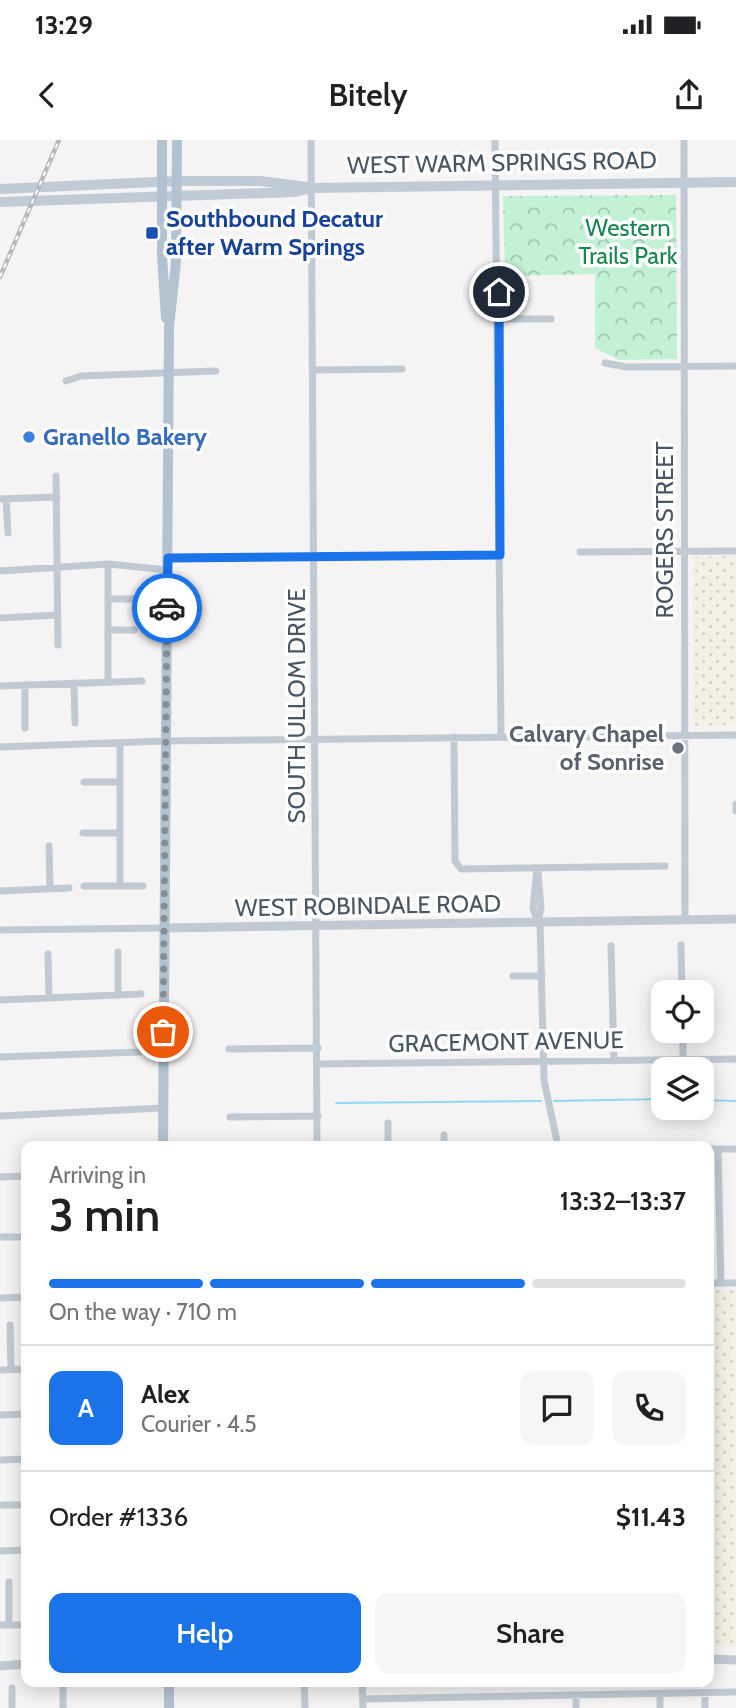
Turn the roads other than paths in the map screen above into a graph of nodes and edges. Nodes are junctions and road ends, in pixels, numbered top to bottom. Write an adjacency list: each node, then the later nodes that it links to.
1 (162, 140): 6 (main road)
2 (177, 140): 7 (main road)
3 (310, 140): 12 (street, SOUTH ULLOM DRIVE)
4 (495, 140): 10 (street)
5 (684, 140): 8 (street, ROGERS STREET)
6 (161, 181): 7 (main road, WEST WARM SPRINGS ROAD); 11 (main road, WEST WARM SPRINGS ROAD); 13 (main road)
7 (178, 181): 12 (main road, WEST WARM SPRINGS ROAD); 14 (main road)
8 (684, 181): 9 (main road, WEST WARM SPRINGS ROAD); 10 (main road, WEST WARM SPRINGS ROAD); 21 (street, ROGERS STREET)
9 (736, 182)
10 (496, 184): 12 (main road, WEST WARM SPRINGS ROAD); 16 (street)
11 (0, 188)
12 (311, 188): 14 (main road, WEST WARM SPRINGS ROAD); 23 (street, SOUTH ULLOM DRIVE)
13 (161, 196): 14 (main road, WEST WARM SPRINGS ROAD); 15 (main road, WEST WARM SPRINGS ROAD); 18 (main road)
14 (178, 196): 18 (main road)
15 (0, 202)
16 (499, 319): 17 (street); 35 (street)
17 (551, 319)
18 (169, 327): 24 (main road)
19 (605, 363): 21 (street)
20 (736, 366): 21 (street)
21 (684, 367): 33 (street, ROGERS STREET)
22 (402, 369): 23 (street)
23 (314, 370): 34 (street, SOUTH ULLOM DRIVE)
24 (169, 371): 25 (street); 26 (street); 36 (main road)
25 (216, 371)
26 (66, 381)
27 (56, 477): 28 (street)
28 (57, 497): 29 (street); 38 (street)
29 (3, 499): 30 (street)
30 (8, 533)
31 (736, 551): 33 (street)
32 (580, 552): 33 (street)
33 (685, 552): 54 (street, ROGERS STREET)
34 (316, 555): 35 (street); 36 (street); 58 (street, SOUTH ULLOM DRIVE)
35 (500, 555): 57 (street)
36 (168, 564): 37 (street); 59 (main road)
37 (108, 565): 38 (street); 40 (street)
38 (58, 568): 39 (street); 42 (street)
39 (0, 570)
40 (108, 599): 41 (street); 44 (street)
41 (136, 599)
42 (57, 615): 43 (street); 46 (street)
43 (0, 618)
44 (108, 630): 45 (street); 48 (street)
45 (134, 630)
46 (58, 645)
47 (142, 681): 48 (street)
48 (108, 682): 49 (street)
49 (74, 683): 50 (street); 52 (street)
50 (25, 685): 51 (street); 53 (street)
51 (0, 686)
52 (75, 723)
53 (25, 727)
54 (684, 735): 55 (street); 57 (street); 78 (street, ROGERS STREET)
55 (736, 735)
56 (454, 737): 57 (street); 58 (street); 70 (street)
57 (500, 737)
58 (317, 740): 59 (street); 80 (street, SOUTH ULLOM DRIVE)
59 (164, 741): 60 (street); 81 (main road)
60 (120, 743): 61 (street); 63 (street)
61 (0, 747)
62 (84, 782): 63 (street)
63 (120, 782): 66 (street)
64 (736, 804): 65 (street)
65 (736, 811)
66 (120, 833): 67 (street); 72 (street)
67 (83, 834)
68 (49, 846): 75 (street)
69 (665, 866): 70 (street)
70 (537, 869): 79 (street)
71 (84, 886): 72 (street)
72 (120, 886): 73 (street)
73 (142, 886)
74 (69, 888): 75 (street)
75 (50, 889): 76 (street)
76 (0, 891)
77 (736, 919): 78 (street, WEST ROBINDALE ROAD)
78 (685, 920): 79 (street, WEST ROBINDALE ROAD)
79 (539, 922): 80 (street, WEST ROBINDALE ROAD); 88 (street)
80 (316, 926): 81 (street, WEST ROBINDALE ROAD); 94 (street, SOUTH ULLOM DRIVE)
81 (164, 928): 82 (street, WEST ROBINDALE ROAD); 104 (main road)
82 (0, 930)
83 (681, 945): 89 (street)
84 (611, 946): 101 (street)
85 (118, 952): 91 (street)
86 (48, 954): 92 (street)
87 (513, 976): 88 (street)
88 (542, 976): 102 (street)
89 (682, 980)
90 (141, 994): 91 (street)
91 (118, 995): 92 (street)
92 (49, 998): 93 (street)
93 (0, 1000)
94 (318, 1048): 95 (street); 103 (street, SOUTH ULLOM DRIVE)
95 (229, 1049)
96 (140, 1052): 97 (street)
97 (0, 1057)
98 (651, 1059): 101 (street, GRACEMONT AVENUE)
99 (714, 1059): 100 (street, GRACEMONT AVENUE)
100 (736, 1059)
101 (614, 1060): 102 (street, GRACEMONT AVENUE)
102 (543, 1062): 103 (street, GRACEMONT AVENUE); 114 (street)
103 (318, 1064): 106 (street, SOUTH ULLOM DRIVE)
104 (162, 1108): 105 (street); 110 (main road)
105 (0, 1116)
106 (317, 1116): 107 (street); 111 (street, SOUTH ULLOM DRIVE)
107 (230, 1117)
108 (388, 1123): 112 (street)
109 (443, 1135): 113 (street)
110 (163, 1141)
111 (317, 1141)
112 (388, 1141)
113 (444, 1141)
114 (557, 1141)
115 (714, 1149): 116 (street)
116 (736, 1149)
117 (714, 1168): 123 (street)
118 (21, 1176): 119 (street)
119 (0, 1177)
120 (0, 1237): 121 (street)
121 (21, 1237)
122 (714, 1283): 123 (street)
123 (720, 1283): 124 (street)
124 (736, 1283)
125 (21, 1297): 126 (street)
126 (0, 1298)
127 (10, 1325): 128 (street)
128 (11, 1369): 129 (street); 130 (street)
129 (21, 1369)
130 (0, 1370)
131 (21, 1414): 132 (street)
132 (0, 1415)
133 (21, 1459): 134 (street)
134 (0, 1460)
135 (0, 1505): 136 (street)
136 (21, 1505)
137 (0, 1550): 138 (street)
138 (21, 1550)
139 (9, 1582): 141 (street)
140 (0, 1625): 141 (street)
141 (9, 1625): 142 (street)
142 (21, 1625)
143 (714, 1660): 144 (street)
144 (736, 1660)
145 (21, 1664): 146 (street)
146 (0, 1666)
147 (63, 1687): 158 (street)
148 (169, 1687): 159 (main road)
149 (304, 1687): 160 (street)
150 (362, 1687): 156 (street)
151 (12, 1688): 157 (street)
152 (736, 1692): 153 (street)
153 (705, 1693): 154 (street); 164 (street)
154 (660, 1694): 155 (street); 163 (street)
155 (576, 1695): 156 (street); 162 (street)
156 (363, 1699): 161 (street)
157 (12, 1708)
158 (63, 1708)
159 (169, 1708)
160 (305, 1708)
161 (363, 1708)
162 (576, 1708)
163 (660, 1708)
164 (705, 1708)

